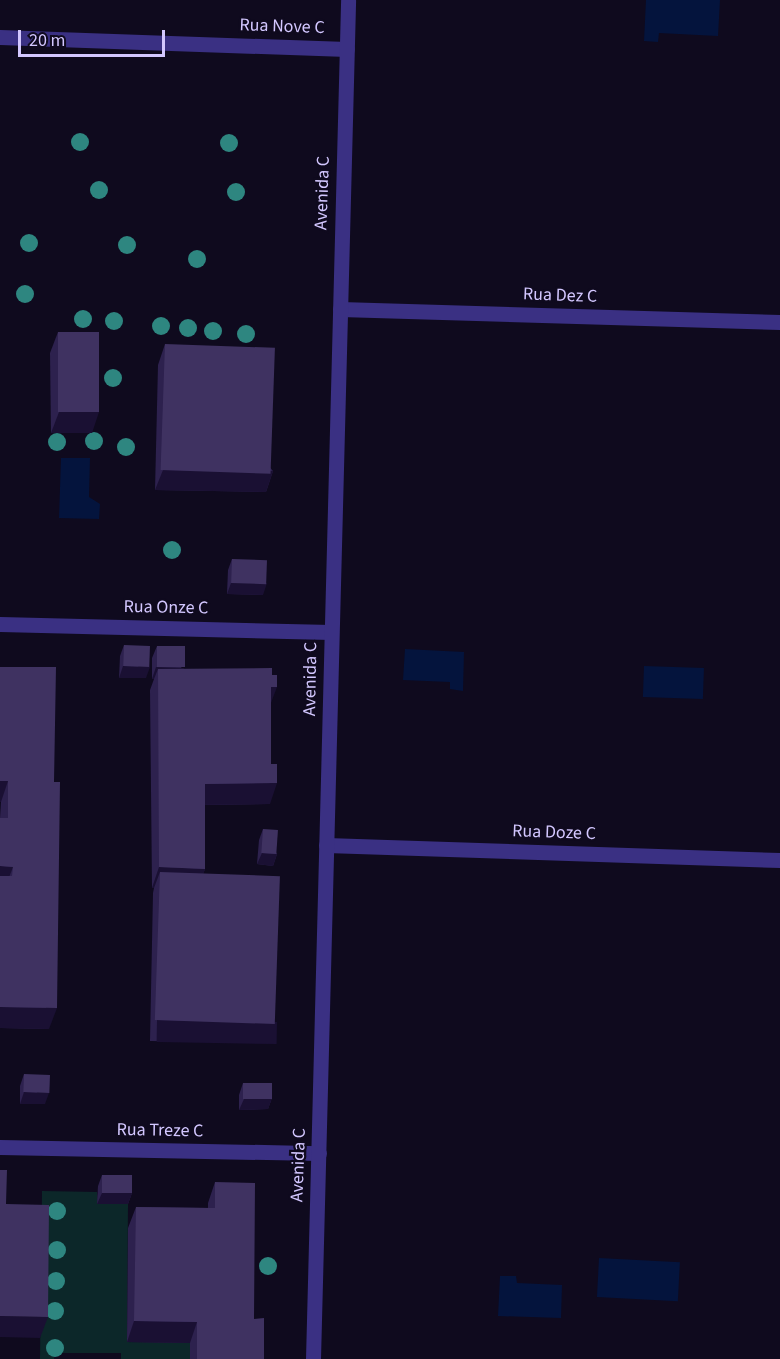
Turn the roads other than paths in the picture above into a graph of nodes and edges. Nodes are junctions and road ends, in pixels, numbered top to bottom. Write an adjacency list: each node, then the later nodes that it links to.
1 (348, 0): 3 (street, Avenida C)
2 (0, 37): 3 (street, Rua Nove C)
3 (347, 49): 4 (street, Avenida C)
4 (340, 309): 5 (street, Rua Dez C); 7 (street, Avenida C)
5 (780, 322)
6 (0, 624): 7 (street, Rua Onze C)
7 (331, 632): 8 (street, Avenida C)
8 (326, 845): 9 (street, Rua Doze C); 11 (street, Avenida C)
9 (780, 860)
10 (0, 1147): 11 (street, Rua Treze C)
11 (319, 1153): 12 (street, Avenida C)
12 (313, 1359)

